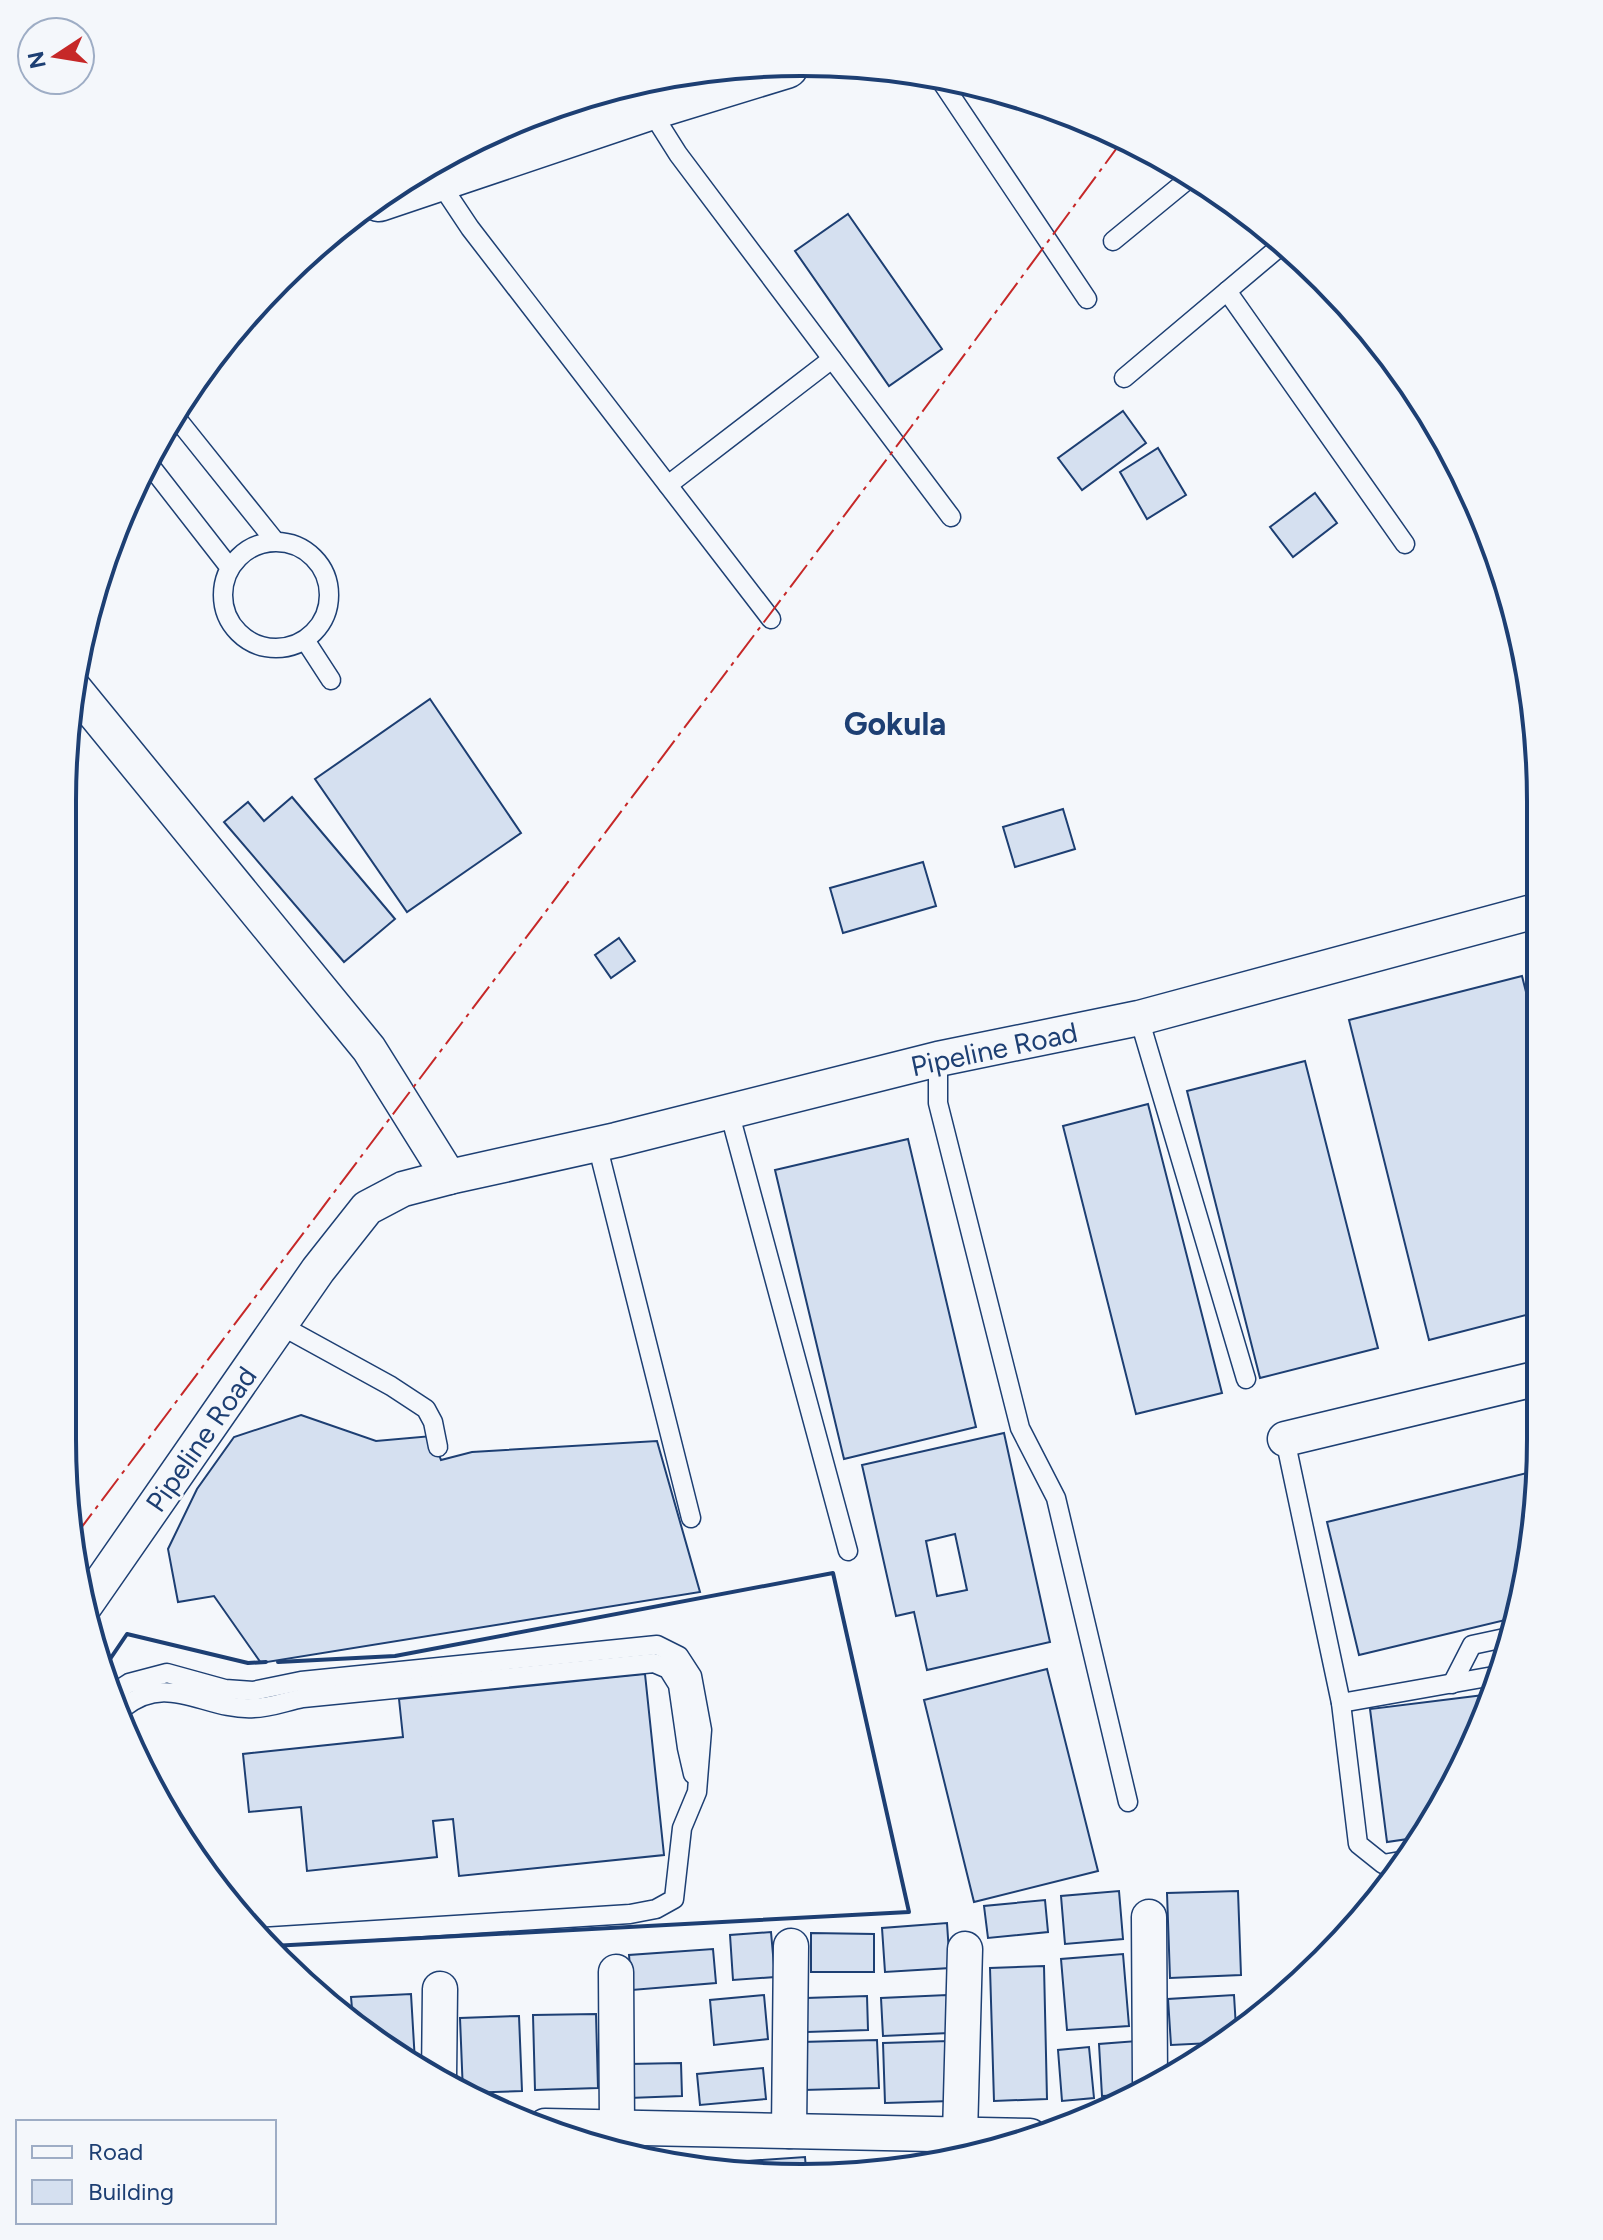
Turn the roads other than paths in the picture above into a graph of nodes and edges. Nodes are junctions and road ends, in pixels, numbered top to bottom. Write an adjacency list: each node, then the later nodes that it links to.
1 (713, 81): 3 (main road)
2 (948, 91): 10 (lane)
3 (645, 96): 4 (main road); 11 (lane)
4 (438, 180): 6 (main road); 15 (lane)
5 (1182, 184): 7 (lane)
6 (416, 187)
7 (1113, 241)
8 (1274, 251): 9 (lane)
9 (1227, 291): 12 (lane); 18 (lane)
10 (1087, 299)
11 (832, 359): 15 (lane); 16 (lane)
12 (1124, 378)
13 (182, 425): 17 (lane)
14 (156, 472): 19 (lane)
15 (668, 485): 20 (lane)
16 (951, 517)
17 (275, 541): 19 (lane); 21 (lane)
18 (1405, 544)
19 (230, 568): 21 (lane)
20 (771, 619)
21 (305, 640): 22 (lane)
22 (331, 680)
23 (83, 700): 29 (street)
24 (1527, 913): 25 (street, Pipeline Road)
25 (1139, 1018): 26 (street, Pipeline Road); 31 (lane)
26 (938, 1059): 27 (street, Pipeline Road); 45 (lane)
27 (729, 1111): 28 (street, Pipeline Road); 36 (lane)
28 (597, 1144): 29 (street, Pipeline Road); 35 (lane)
29 (449, 1177): 30 (street, Pipeline Road)
30 (280, 1325): 34 (lane); 37 (street, Pipeline Road)
31 (1246, 1379)
32 (1527, 1381): 33 (street)
33 (1285, 1439): 42 (lane)
34 (438, 1447)
35 (691, 1518)
36 (848, 1551)
37 (93, 1594)
38 (1498, 1639): 40 (lane)
39 (1486, 1677): 40 (lane)
40 (1452, 1684): 42 (lane)
41 (121, 1688): 44 (lane)
42 (1341, 1703): 46 (lane)
43 (127, 1705): 44 (lane)
44 (697, 1792): 48 (lane)
45 (1128, 1802)
46 (1390, 1863)
47 (1149, 1917): 54 (street)
48 (274, 1936)
49 (791, 1946): 57 (street)
50 (965, 1949): 58 (street)
51 (616, 1972): 56 (street)
52 (440, 1989): 53 (street)
53 (439, 2067)
54 (1150, 2074)
55 (573, 2126): 56 (street)
56 (617, 2127): 57 (street)
57 (789, 2131): 58 (street)
58 (960, 2135): 59 (street)
59 (1000, 2136)

